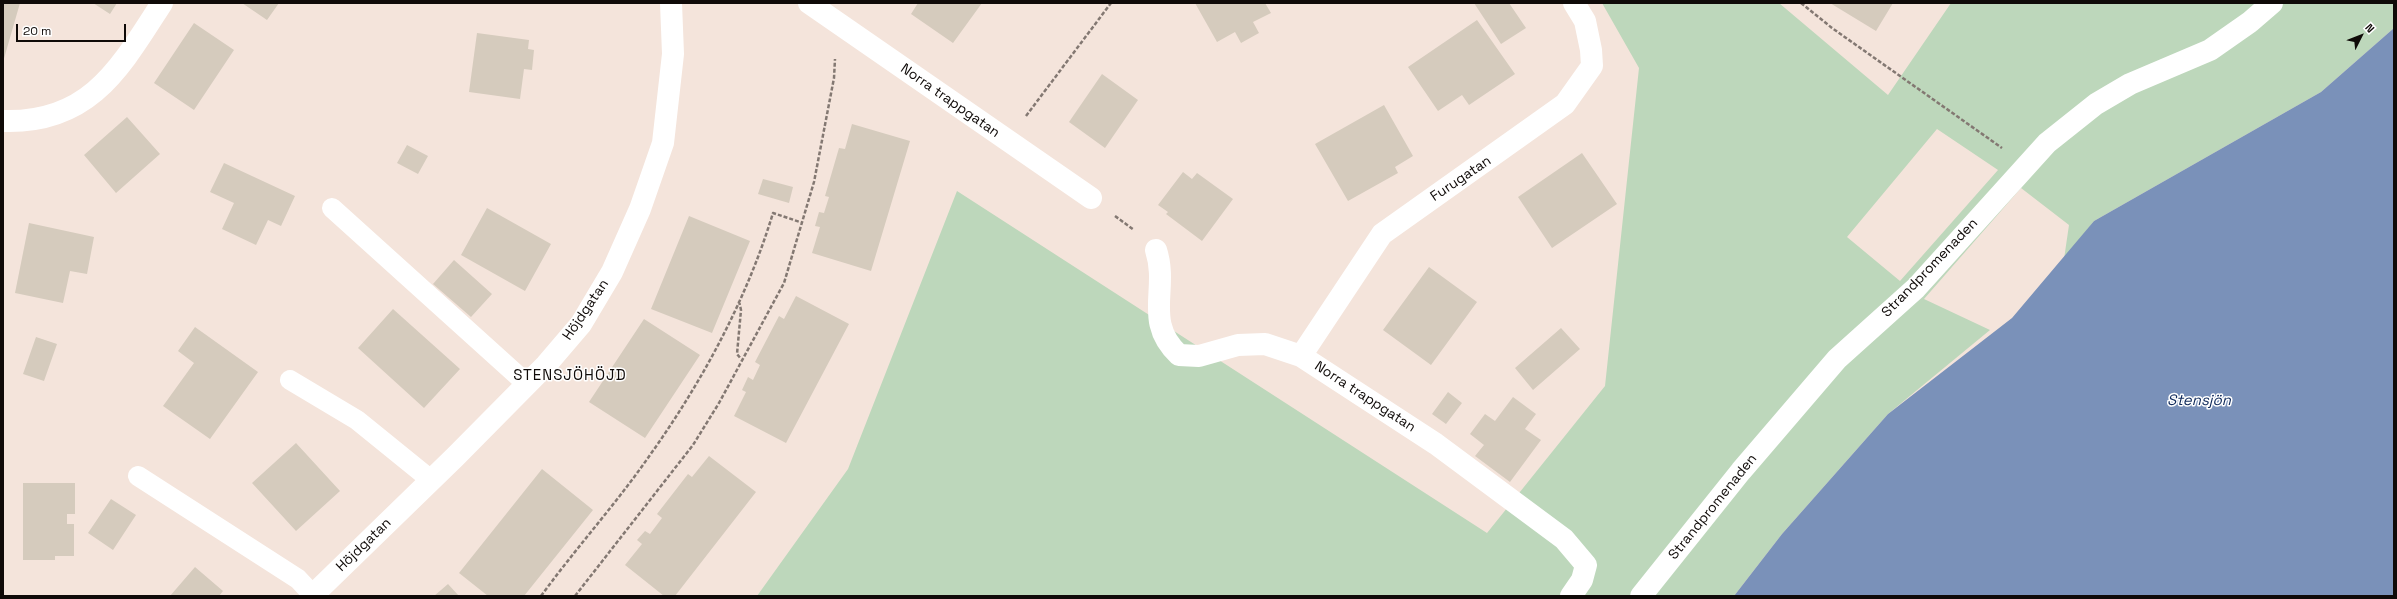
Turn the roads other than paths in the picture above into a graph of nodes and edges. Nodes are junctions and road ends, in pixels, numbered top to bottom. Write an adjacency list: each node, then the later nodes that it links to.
1 (162, 3): 6 (street)
2 (671, 3): 12 (street, Höjdgatan)
3 (809, 3): 7 (street, Norra trappgatan)
4 (1574, 3): 10 (street, Furugatan)
5 (2272, 3): 17 (street, Strandpromenaden)
6 (3, 121)
7 (1091, 198)
8 (332, 208): 12 (lane)
9 (1156, 250): 10 (street, Norra trappgatan)
10 (1301, 356): 16 (street, Norra trappgatan)
11 (290, 380): 14 (lane)
12 (527, 384): 14 (street, Höjdgatan)
13 (138, 476): 15 (lane)
14 (431, 480): 15 (street, Höjdgatan)
15 (312, 595)
16 (1571, 596)
17 (1641, 596)

